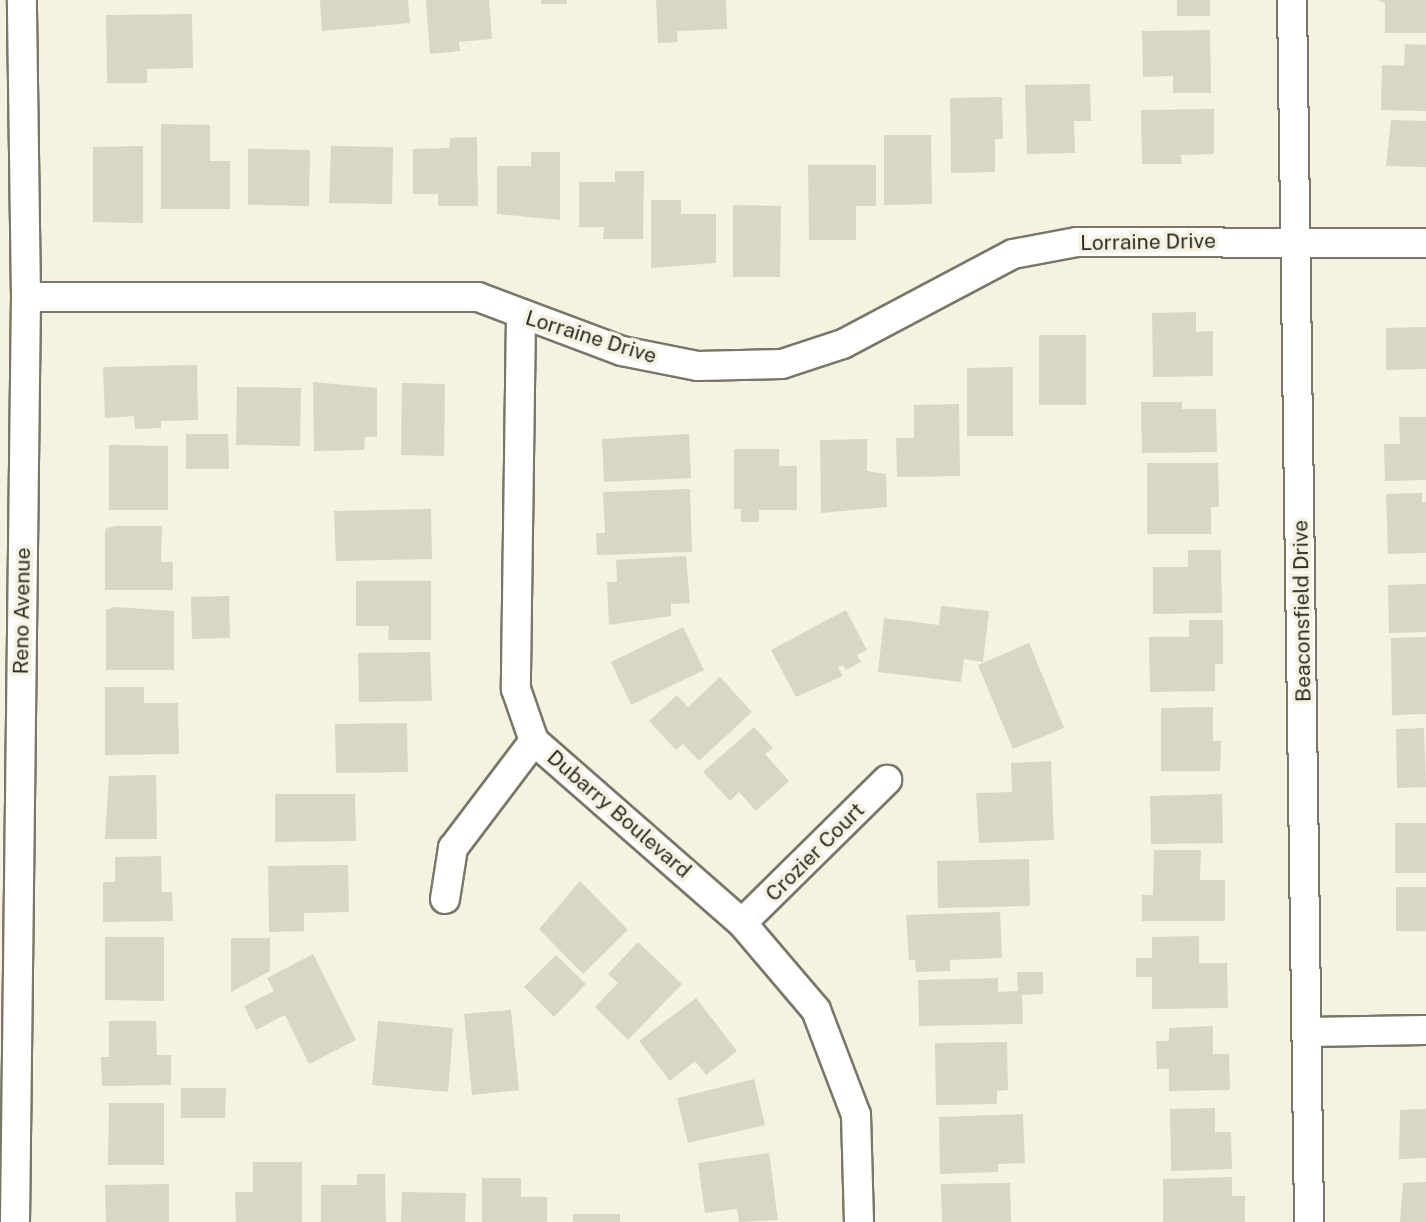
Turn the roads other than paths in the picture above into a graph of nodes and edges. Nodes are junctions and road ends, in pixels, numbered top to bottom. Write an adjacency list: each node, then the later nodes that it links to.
1 (22, 0): 5 (street, Reno Avenue)
2 (1292, 0): 3 (street, Beaconsfield Drive)
3 (1298, 240): 4 (street, Lorraine Drive); 6 (street, Lorraine Drive); 12 (street, Beaconsfield Drive)
4 (1426, 243)
5 (26, 297): 6 (street, Lorraine Drive); 13 (street, Reno Avenue)
6 (521, 316): 7 (street, Dubarry Boulevard)
7 (534, 741): 9 (street); 10 (street, Dubarry Boulevard)
8 (887, 780): 10 (street, Crozier Court)
9 (445, 899)
10 (742, 923): 14 (street, Dubarry Boulevard)
11 (1426, 1030): 12 (street)
12 (1307, 1032): 15 (street, Beaconsfield Drive)
13 (15, 1222)
14 (859, 1222)
15 (1309, 1222)

